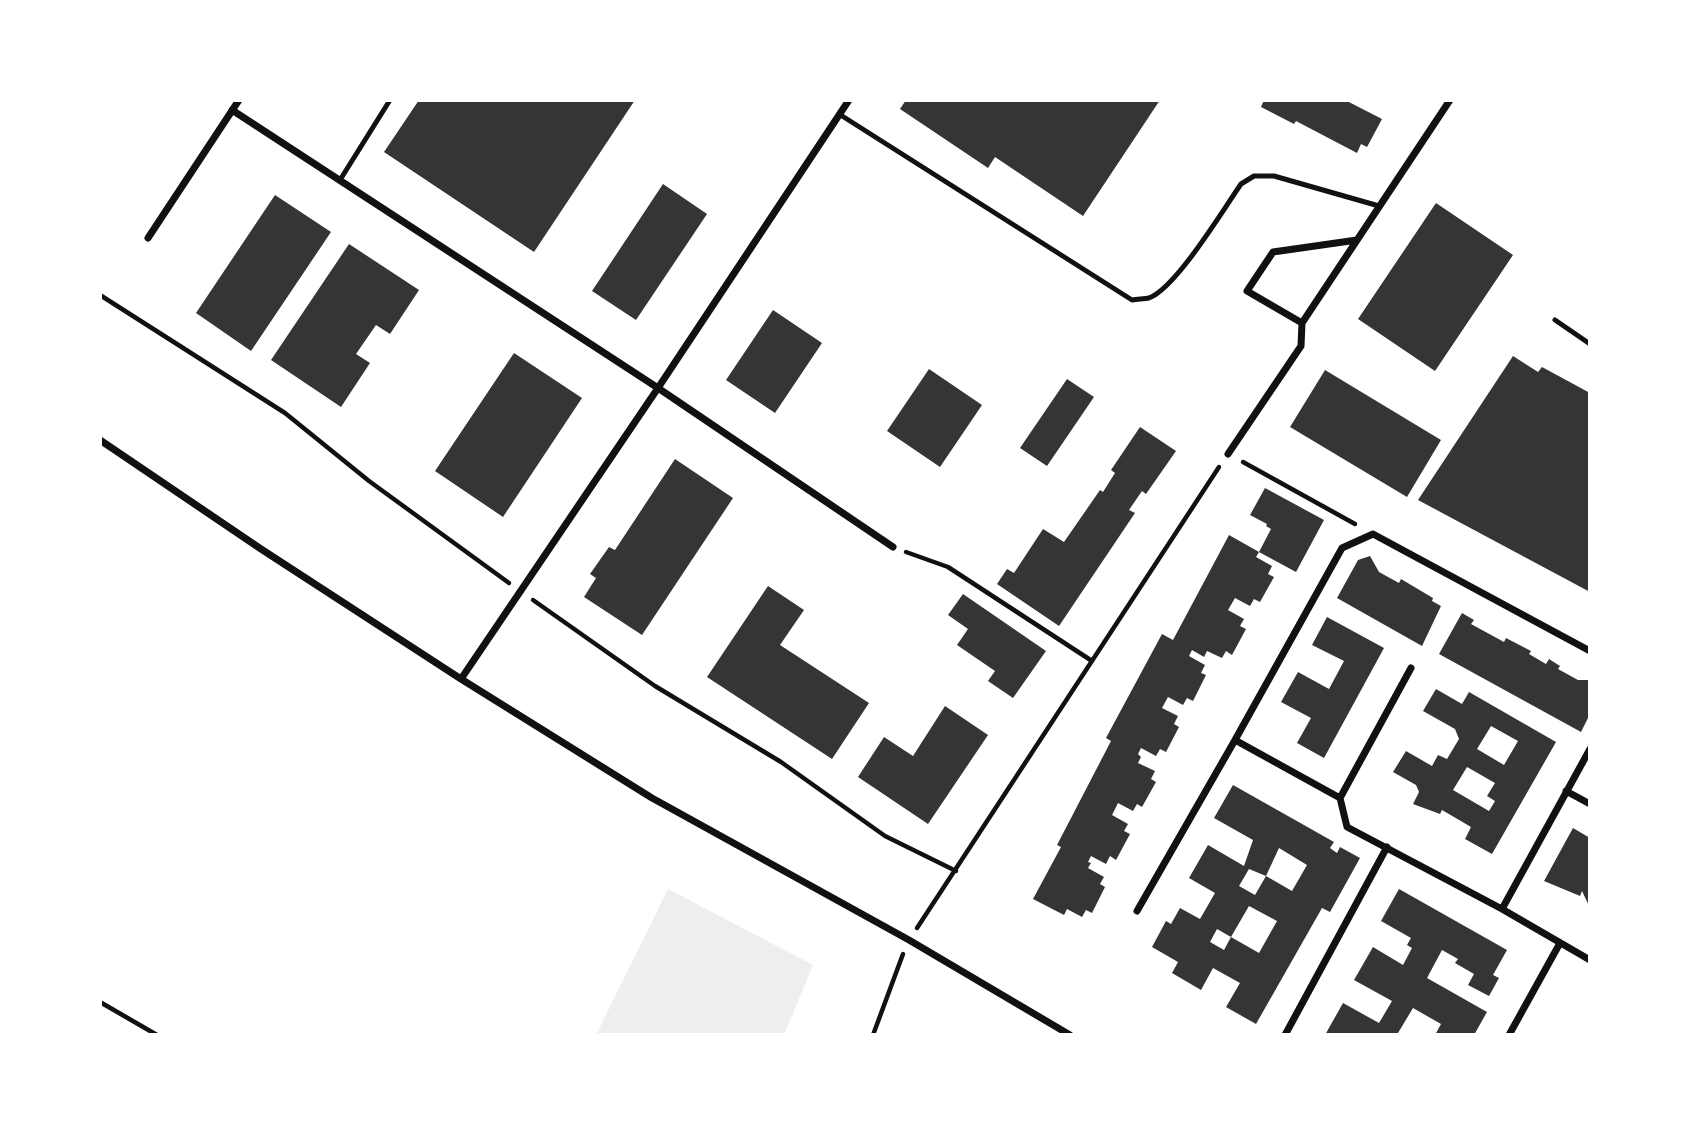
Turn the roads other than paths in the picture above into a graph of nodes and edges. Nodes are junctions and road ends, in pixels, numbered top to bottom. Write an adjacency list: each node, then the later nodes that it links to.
1 (239, 100): 5 (street)
2 (390, 100): 7 (lane)
3 (849, 100): 6 (street)
4 (1450, 100): 8 (street)
5 (232, 110): 7 (street); 9 (street)
6 (839, 114): 8 (lane); 14 (street)
7 (340, 180): 14 (street)
8 (1379, 206): 10 (street)
9 (148, 237)
10 (1357, 240): 12 (street); 12 (street)
11 (1555, 320): 13 (lane)
12 (1302, 323): 16 (street)
13 (1590, 344)
14 (658, 388): 17 (street); 20 (street)
15 (100, 440): 20 (street)
16 (1228, 454)
17 (893, 547)
18 (1590, 651): 21 (street)
19 (1411, 668): 24 (street)
20 (461, 679): 31 (street)
21 (1235, 740): 24 (street); 28 (street)
22 (1590, 750): 23 (street)
23 (1566, 791): 25 (street); 27 (street)
24 (1340, 798): 26 (street)
25 (1590, 804)
26 (1387, 847): 27 (street); 32 (street)
27 (1502, 909): 29 (street)
28 (1137, 911)
29 (1560, 943): 30 (street); 33 (street)
30 (1590, 960)
31 (1070, 1035)
32 (1285, 1035)
33 (1509, 1035)

